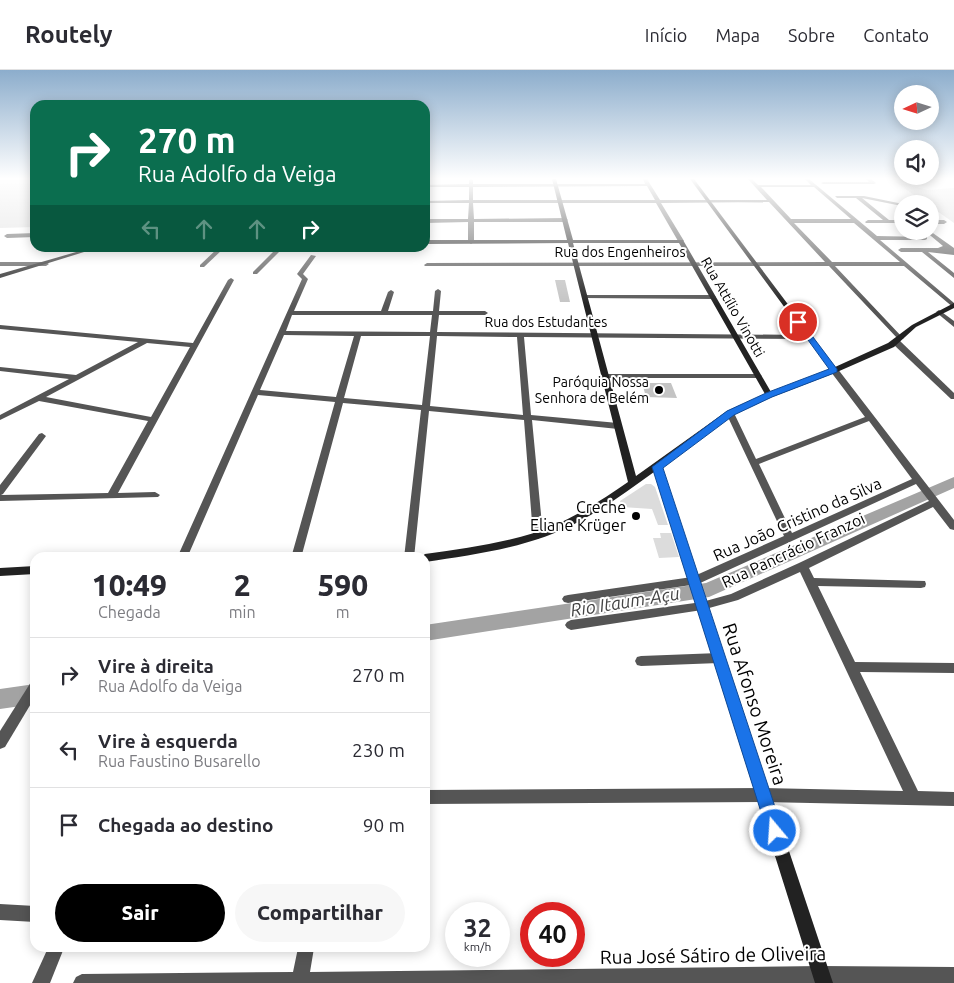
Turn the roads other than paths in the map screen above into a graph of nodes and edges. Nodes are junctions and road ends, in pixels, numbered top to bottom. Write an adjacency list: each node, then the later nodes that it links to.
1 (472, 221): 22 (street)
2 (790, 221): 36 (street)
3 (855, 221): 13 (street)
4 (564, 222): 23 (street)
5 (670, 222): 20 (street, Rua Attílio Vinotti)
6 (724, 222): 35 (street)
7 (868, 222): 8 (street)
8 (888, 222): 9 (street)
9 (894, 222)
10 (939, 222): 11 (street)
11 (944, 222)
12 (894, 233): 13 (street)
13 (870, 234): 16 (street)
14 (7, 236): 15 (street)
15 (30, 236)
16 (875, 238): 17 (street); 37 (street)
17 (894, 238)
18 (928, 240): 24 (street)
19 (939, 240): 27 (street)
20 (681, 241): 23 (street); 34 (street, Rua Attílio Vinotti)
21 (430, 242): 22 (street)
22 (472, 242): 23 (street)
23 (570, 242): 39 (street)
24 (940, 249): 26 (street); 27 (street)
25 (901, 250): 26 (street)
26 (923, 250): 43 (street)
27 (953, 250)
28 (82, 252): 33 (street)
29 (217, 252): 40 (street)
30 (276, 252): 41 (street)
31 (313, 256): 51 (street)
32 (0, 264): 33 (street)
33 (46, 264): 42 (street)
34 (694, 264): 35 (street, Rua dos Engenheiros); 39 (street, Rua dos Engenheiros); 48 (street, Rua Attílio Vinotti)
35 (756, 264): 36 (street, Rua dos Engenheiros); 63 (street)
36 (830, 264): 37 (street, Rua dos Engenheiros); 65 (street)
37 (904, 264): 49 (street)
38 (427, 265): 39 (street, Rua dos Engenheiros)
39 (576, 265): 47 (street)
40 (202, 266)
41 (255, 273)
42 (0, 276)
43 (954, 276)
44 (231, 280): 66 (street)
45 (438, 291): 53 (street)
46 (391, 292): 52 (street)
47 (584, 297): 48 (street); 61 (street)
48 (713, 297): 62 (street, Rua Attílio Vinotti)
49 (953, 306): 50 (street)
50 (939, 312): 55 (street); 65 (street)
51 (290, 313): 52 (street); 57 (street)
52 (384, 313): 53 (street)
53 (436, 313): 54 (street); 59 (street)
54 (485, 314)
55 (954, 325)
56 (0, 327): 64 (street)
57 (282, 332): 58 (street, Rua dos Estudantes); 72 (street)
58 (358, 333): 59 (street, Rua dos Estudantes); 76 (street)
59 (434, 334): 60 (street, Rua dos Estudantes); 77 (street)
60 (520, 334): 61 (street, Rua dos Estudantes); 80 (street)
61 (594, 335): 62 (street, Rua dos Estudantes); 69 (street)
62 (735, 336): 63 (street, Rua dos Estudantes); 70 (street, Rua Attílio Vinotti)
63 (809, 337): 68 (street)
64 (147, 340): 66 (street); 71 (street)
65 (898, 340): 68 (street); 74 (street)
66 (196, 345): 82 (street)
67 (0, 369): 71 (street)
68 (834, 370): 73 (street); 81 (street)
69 (605, 376): 70 (street); 83 (street)
70 (758, 376): 73 (street, Rua Attílio Vinotti)
71 (77, 377): 75 (street)
72 (255, 392): 76 (street); 97 (street)
73 (769, 395): 78 (street)
74 (954, 397)
75 (38, 398): 79 (street); 82 (street)
76 (339, 400): 77 (street); 98 (street)
77 (425, 408): 80 (street); 99 (street)
78 (730, 413): 85 (street); 86 (street)
79 (0, 418)
80 (527, 418): 83 (street); 95 (street)
81 (870, 418): 85 (street); 88 (street)
82 (154, 420): 91 (street)
83 (618, 426): 87 (street)
84 (42, 436): 89 (street)
85 (754, 463): 96 (street)
86 (657, 467): 87 (street); 105 (street, Rua Afonso Moreira)
87 (633, 483): 95 (street)
88 (921, 484): 93 (street); 96 (street, Rua João Cristino da Silva)
89 (0, 492)
90 (155, 495): 91 (street)
91 (111, 496): 92 (street)
92 (0, 498)
93 (933, 500): 94 (street); 101 (street, Rua Pancrácio Franzoi)
94 (954, 527)
95 (538, 535): 100 (street)
96 (790, 538): 105 (street, Rua João Cristino da Silva)
97 (185, 552)
98 (298, 552)
99 (410, 552)
100 (430, 557)
101 (803, 566): 104 (street); 108 (street, Rua Pancrácio Franzoi)
102 (30, 570): 103 (street)
103 (0, 572)
104 (811, 582): 106 (street); 112 (street)
105 (695, 584): 107 (street, Rua João Cristino da Silva); 108 (street, Rua Afonso Moreira)
106 (921, 584)
107 (568, 599)
108 (701, 602): 109 (street, Rua Pancrácio Franzoi); 110 (street, Rua Afonso Moreira)
109 (571, 625)
110 (719, 658): 111 (street); 116 (street, Rua Afonso Moreira)
111 (640, 660)
112 (851, 667): 113 (street); 118 (street)
113 (954, 668)
114 (30, 694): 115 (street)
115 (0, 742)
116 (763, 795): 117 (street); 118 (street); 125 (street, Rua Afonso Moreira)
117 (430, 797)
118 (914, 798): 119 (street)
119 (954, 799)
120 (0, 912): 121 (street)
121 (30, 914)
122 (54, 952): 127 (street)
123 (305, 952): 126 (street)
124 (954, 976): 125 (street, Rua José Sátiro de Oliveira)
125 (823, 979): 126 (street, Rua José Sátiro de Oliveira)
126 (300, 981): 128 (street, Rua José Sátiro de Oliveira)
127 (41, 983)
128 (82, 983)

